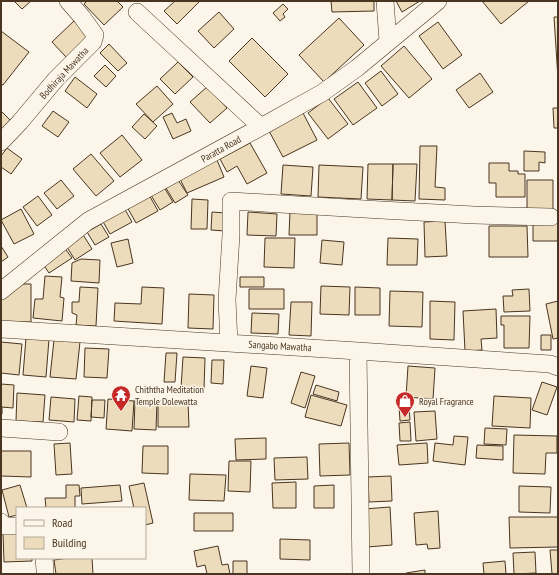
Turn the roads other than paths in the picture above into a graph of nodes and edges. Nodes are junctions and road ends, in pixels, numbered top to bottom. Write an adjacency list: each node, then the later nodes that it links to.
1 (68, 1): 7 (street, Bodhiraja Mawatha)
2 (385, 1): 5 (street)
3 (438, 1): 5 (street, Paratta Road)
4 (137, 12): 6 (street)
5 (388, 41): 6 (street, Paratta Road)
6 (261, 127): 9 (street, Paratta Road)
7 (1, 142)
8 (551, 216): 11 (street)
9 (1, 291)
10 (1, 329): 11 (street, Sangabo Mawatha)
11 (229, 343): 12 (street, Sangabo Mawatha)
12 (358, 351): 13 (street, Sangabo Mawatha); 18 (street)
13 (558, 367)
14 (1, 428): 15 (street)
15 (59, 432)
16 (1, 522): 17 (street)
17 (16, 526)
18 (361, 574)

